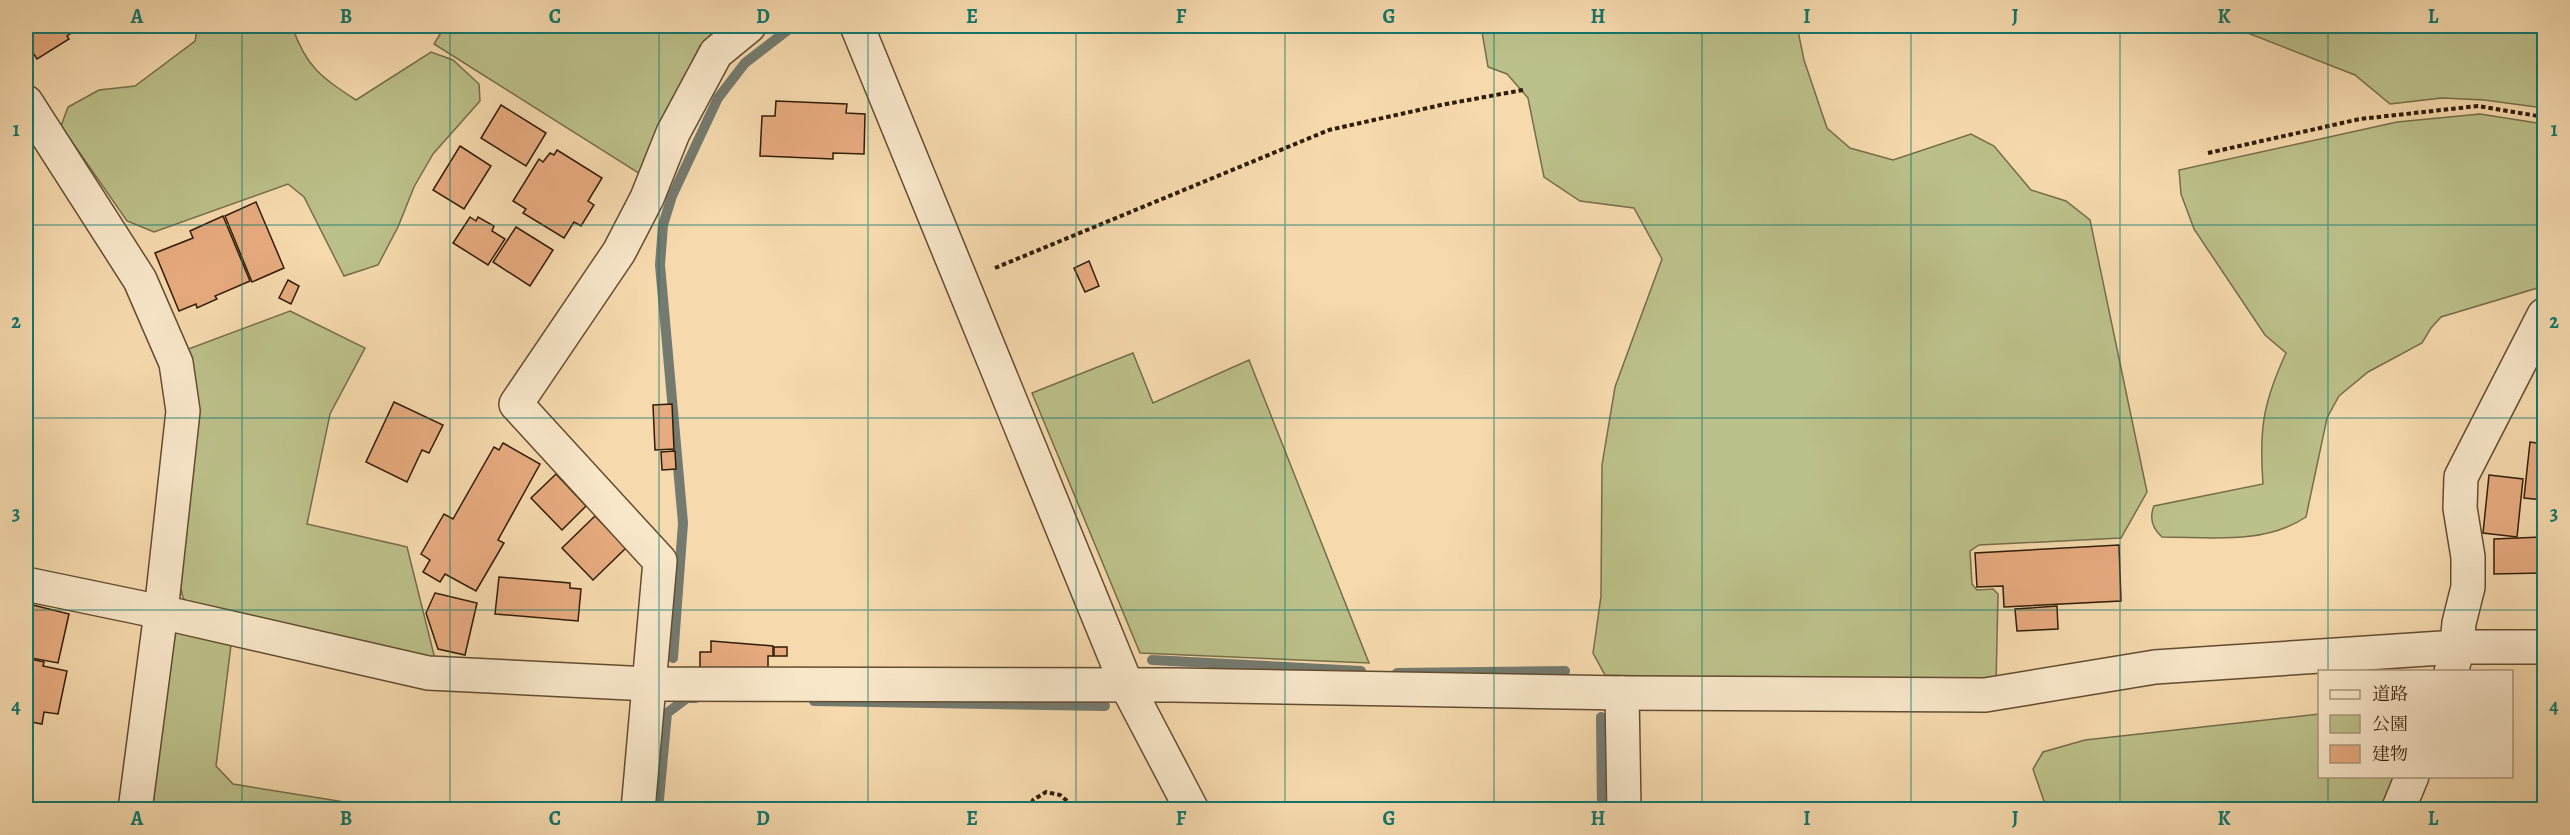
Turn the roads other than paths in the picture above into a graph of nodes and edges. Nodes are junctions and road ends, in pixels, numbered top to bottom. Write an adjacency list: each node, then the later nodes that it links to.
1 (749, 26): 9 (street)
2 (858, 26): 10 (street)
3 (26, 102): 6 (street)
4 (2544, 315): 8 (street)
5 (26, 584): 6 (street)
6 (161, 612): 9 (street); 13 (street)
7 (2544, 647): 8 (street)
8 (2454, 659): 11 (street)
9 (649, 684): 10 (street); 14 (street)
10 (1127, 686): 11 (street); 15 (street)
11 (1622, 693): 16 (street)
12 (2412, 778): 17 (street)
13 (135, 810)
14 (638, 810)
15 (1192, 810)
16 (1624, 810)
17 (2398, 810)

